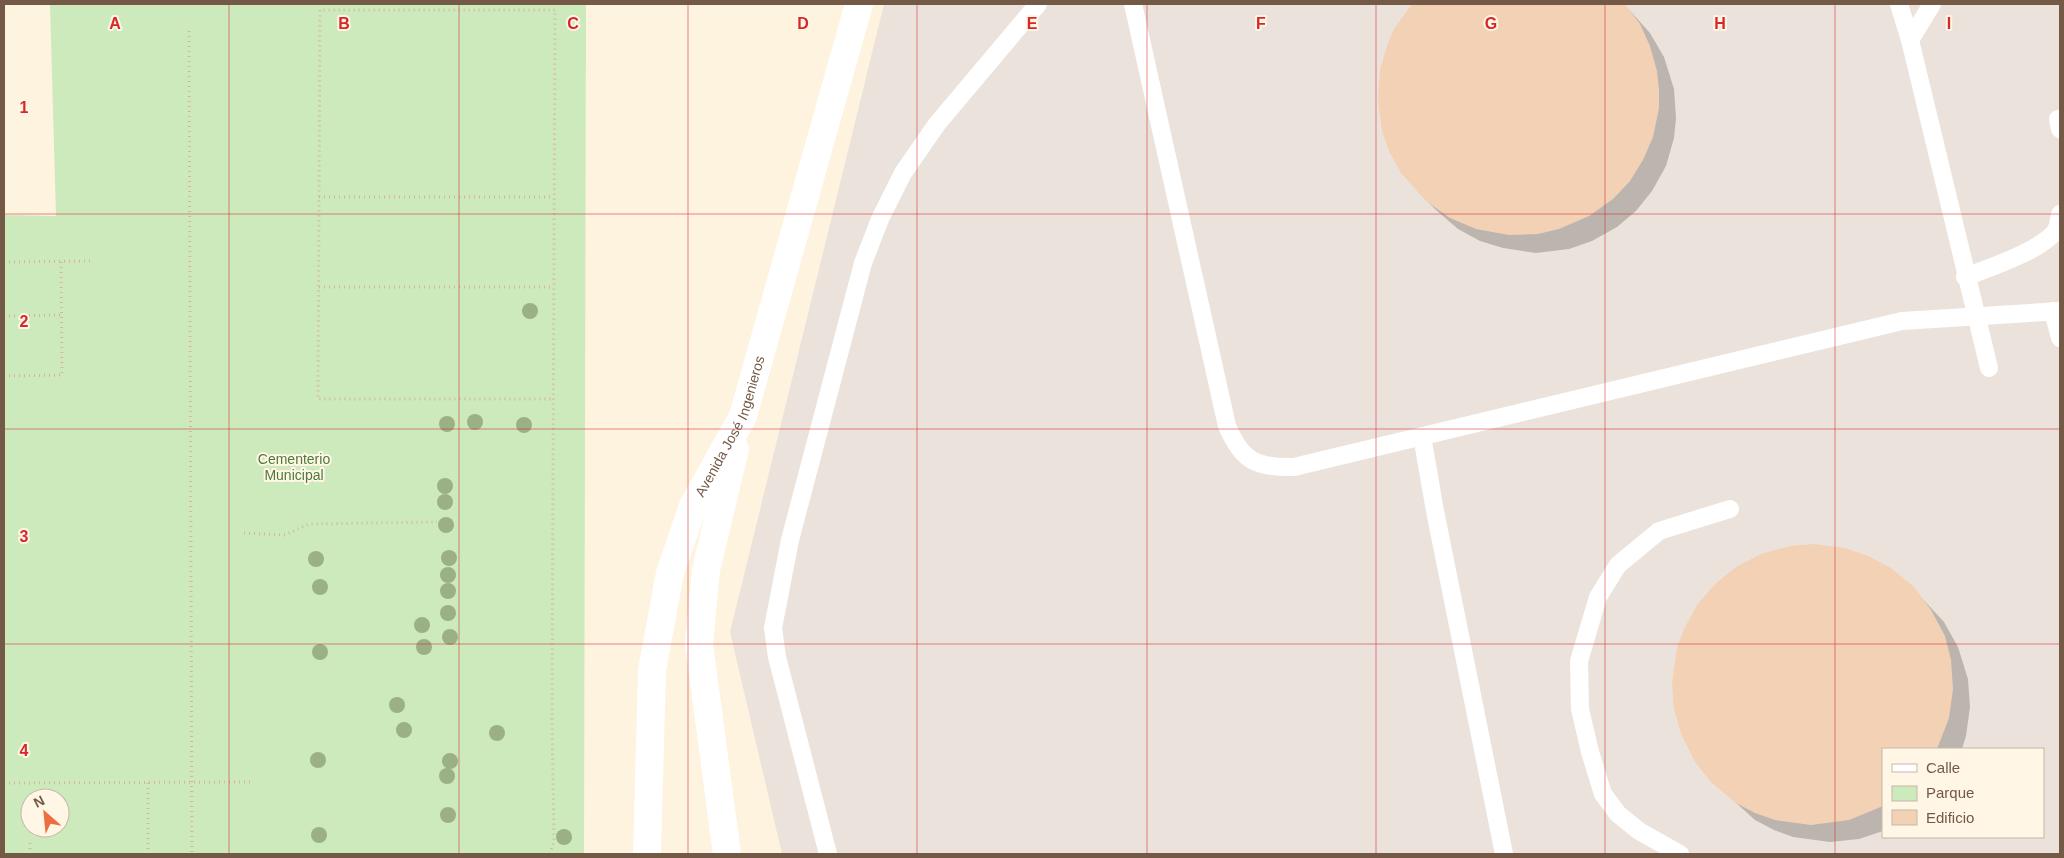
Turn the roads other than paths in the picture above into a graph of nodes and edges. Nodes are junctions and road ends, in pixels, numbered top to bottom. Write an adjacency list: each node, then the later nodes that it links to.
1 (859, 4): 13 (street, Avenida José Ingenieros)
2 (1038, 4): 18 (lane)
3 (1132, 4): 14 (lane)
4 (1899, 4): 6 (lane)
5 (1932, 4): 6 (lane)
6 (1910, 40): 8 (lane)
7 (2060, 214): 8 (lane)
8 (1966, 277): 10 (lane)
9 (2057, 311): 10 (lane); 11 (lane)
10 (1975, 316): 12 (lane); 14 (lane)
11 (2060, 338)
12 (1989, 368)
13 (743, 416): 16 (street, Avenida José Ingenieros); 17 (street)
14 (1422, 436): 19 (lane)
15 (1730, 509): 20 (lane)
16 (647, 854)
17 (727, 854)
18 (828, 854)
19 (1504, 854)
20 (1680, 854)

